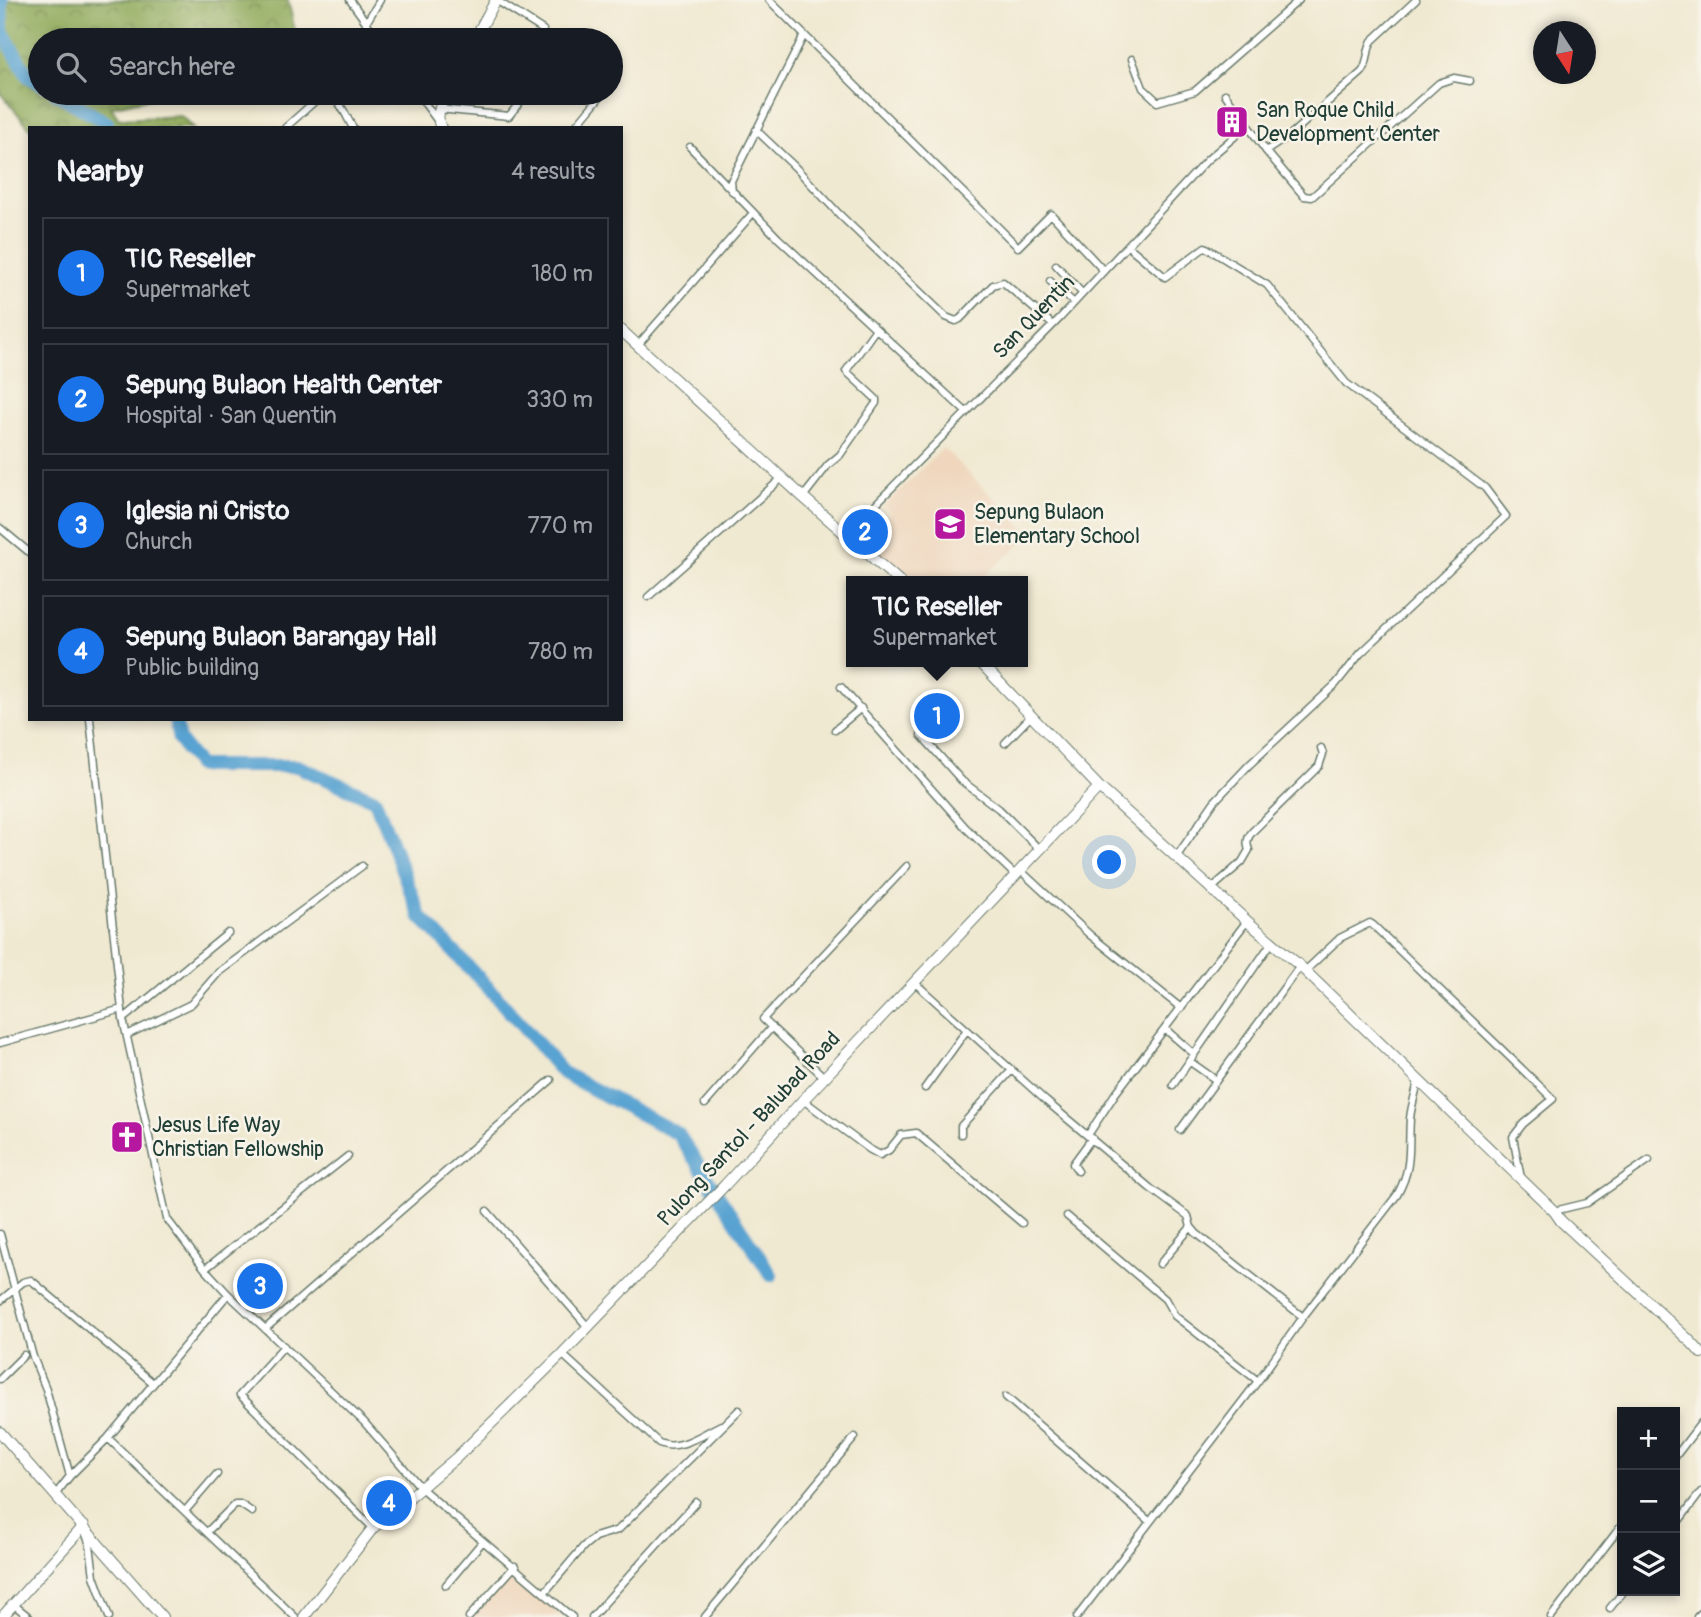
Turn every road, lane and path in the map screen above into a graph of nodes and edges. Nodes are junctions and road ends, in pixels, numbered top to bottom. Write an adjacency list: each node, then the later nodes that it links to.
1 (350, 0): 7 (street)
2 (380, 0): 7 (street)
3 (496, 0): 9 (street); 10 (street)
4 (769, 0): 11 (street)
5 (1299, 0): 12 (street)
6 (1416, 0): 29 (street)
7 (366, 23): 8 (street)
8 (370, 28)
9 (481, 28)
10 (540, 28)
11 (804, 35): 27 (street); 34 (street)
12 (1132, 59)
13 (1469, 81): 29 (street)
14 (1225, 94): 26 (street)
15 (311, 105): 23 (street)
16 (340, 105): 24 (street)
17 (426, 105): 22 (street)
18 (441, 105): 21 (street)
19 (518, 105): 21 (street)
20 (593, 105): 25 (street)
21 (439, 109): 22 (street)
22 (440, 125)
23 (287, 126)
24 (352, 126)
25 (576, 126)
26 (1247, 126): 29 (street); 32 (street, San Quentin)
27 (757, 130): 30 (street); 38 (street)
28 (690, 147): 30 (street)
29 (1266, 151)
30 (732, 191): 31 (street)
31 (753, 213): 39 (street); 41 (street)
32 (1128, 246): 34 (street, San Quentin); 61 (street)
33 (1056, 265): 36 (street)
34 (1103, 270): 36 (street, San Quentin)
35 (1050, 281): 37 (street)
36 (1082, 293): 37 (street, San Quentin)
37 (1074, 303): 38 (street, San Quentin)
38 (1053, 325): 42 (street, San Quentin)
39 (875, 330): 42 (street); 44 (street)
40 (623, 332): 41 (street)
41 (637, 346): 43 (street)
42 (965, 411): 46 (street, San Quentin)
43 (782, 478): 44 (street); 49 (street)
44 (803, 497): 46 (street)
45 (0, 528): 47 (street)
46 (846, 534): 48 (street)
47 (28, 551)
48 (893, 576)
49 (649, 597)
50 (985, 667): 53 (street)
51 (841, 687): 52 (street)
52 (860, 708): 55 (street); 64 (street)
53 (1032, 715): 57 (street); 59 (street)
54 (90, 721): 72 (street)
55 (835, 730)
56 (921, 735): 60 (street)
57 (1005, 743)
58 (1321, 748): 65 (street)
59 (1099, 787): 60 (street, Pulong Santol - Balubad Road); 61 (street)
60 (1040, 850): 64 (street, Pulong Santol - Balubad Road)
61 (1177, 856): 65 (street)
62 (362, 866): 77 (street)
63 (907, 866): 74 (street)
64 (1018, 873): 70 (street, Pulong Santol - Balubad Road); 71 (street)
65 (1212, 888): 66 (street)
66 (1247, 921): 68 (street); 71 (street)
67 (229, 933): 73 (street)
68 (1272, 942): 69 (street); 79 (street)
69 (1303, 968): 84 (street); 85 (street); 96 (street)
70 (914, 982): 76 (street); 82 (street, Pulong Santol - Balubad Road)
71 (1181, 1008): 75 (street)
72 (122, 1009): 73 (street); 78 (street)
73 (123, 1019): 77 (street)
74 (772, 1027): 82 (street); 89 (street)
75 (1165, 1029): 79 (street); 92 (street)
76 (966, 1031): 81 (street); 87 (street)
77 (127, 1035): 104 (street)
78 (0, 1043)
79 (1193, 1053): 80 (street)
80 (1189, 1061): 84 (street); 86 (street)
81 (1011, 1071): 91 (street); 92 (street)
82 (825, 1077): 88 (street, Pulong Santol - Balubad Road)
83 (551, 1080): 110 (street)
84 (1216, 1080): 90 (street)
85 (1418, 1081): 96 (street); 108 (street)
86 (1173, 1085)
87 (925, 1088)
88 (803, 1100): 100 (street); 109 (street, Pulong Santol - Balubad Road)
89 (705, 1104)
90 (1180, 1130)
91 (961, 1134)
92 (1090, 1136): 95 (street); 101 (street)
93 (348, 1156): 104 (street)
94 (1649, 1160): 98 (street)
95 (1078, 1171)
96 (1521, 1180): 98 (street)
97 (487, 1211): 109 (street)
98 (1554, 1211): 112 (street)
99 (1067, 1216): 116 (street)
100 (1021, 1223)
101 (1191, 1227): 103 (street); 108 (street)
102 (0, 1234): 105 (street)
103 (1160, 1264)
104 (205, 1269): 106 (street)
105 (15, 1289): 107 (street); 117 (street); 127 (street)
106 (228, 1293): 110 (street); 117 (street)
107 (0, 1301)
108 (1303, 1317): 116 (street)
109 (588, 1327): 113 (street, Pulong Santol - Balubad Road)
110 (265, 1329): 111 (street)
111 (284, 1346): 128 (street); 137 (street)
112 (1701, 1353)
113 (562, 1354): 120 (street); 128 (street, Pulong Santol - Balubad Road)
114 (24, 1355): 115 (street)
115 (0, 1378)
116 (1258, 1381): 135 (street)
117 (153, 1383): 124 (street)
118 (1006, 1397): 135 (street)
119 (739, 1410): 120 (street)
120 (726, 1423): 143 (street)
121 (1701, 1423): 125 (street)
122 (0, 1432): 130 (street)
123 (855, 1437): 157 (street)
124 (108, 1438): 127 (street); 132 (street)
125 (1680, 1450)
126 (217, 1475): 132 (street)
127 (69, 1476): 130 (street)
128 (422, 1489): 137 (street, Pulong Santol - Balubad Road); 140 (street)
129 (1701, 1492): 134 (street)
130 (55, 1495): 136 (street)
131 (696, 1502): 156 (street)
132 (186, 1510): 138 (street)
133 (252, 1512): 138 (street)
134 (1680, 1519)
135 (1149, 1521): 158 (street)
136 (83, 1527): 145 (street); 151 (street); 152 (street)
137 (373, 1528): 148 (street, Pulong Santol - Balubad Road)
138 (208, 1531): 153 (street)
139 (1617, 1531): 159 (street)
140 (483, 1541): 141 (street); 142 (street)
141 (515, 1566): 143 (street); 154 (street)
142 (446, 1585)
143 (544, 1593): 155 (street)
144 (1619, 1596): 146 (street)
145 (13, 1604): 149 (street); 150 (street)
146 (1610, 1608)
147 (1701, 1613): 160 (street)
148 (308, 1615)
149 (2, 1617)
150 (29, 1617)
151 (109, 1617)
152 (162, 1617)
153 (295, 1617)
154 (469, 1617)
155 (572, 1617)
156 (592, 1617)
157 (705, 1617)
158 (1077, 1617)
159 (1551, 1617)
160 (1697, 1617)

